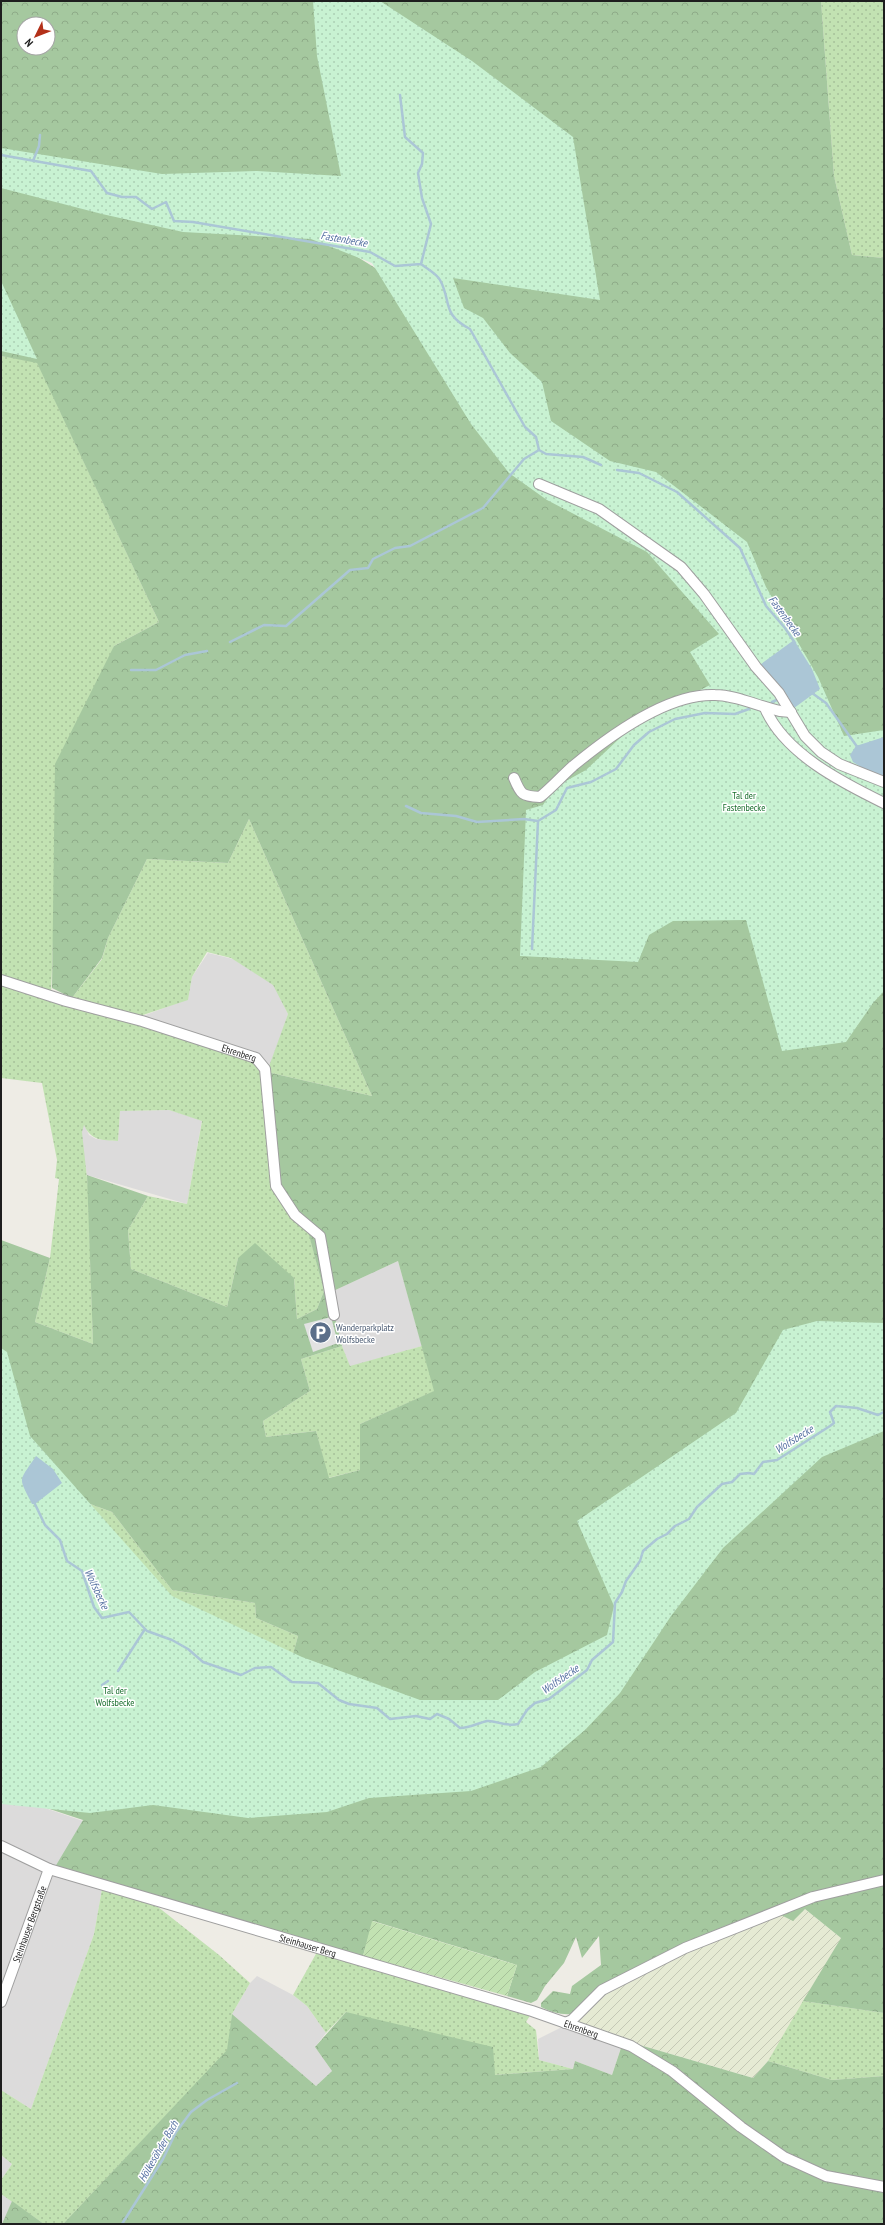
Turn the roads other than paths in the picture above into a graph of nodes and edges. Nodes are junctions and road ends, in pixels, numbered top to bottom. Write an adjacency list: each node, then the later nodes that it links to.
1 (539, 484): 3 (street)
2 (764, 708): 3 (street); 4 (street); 6 (street)
3 (791, 712): 5 (street)
4 (514, 778)
5 (884, 782)
6 (884, 803)
7 (1, 980): 8 (street, Ehrenberg)
8 (334, 1315)
9 (1, 1846): 10 (street, Steinhauser Berg)
10 (50, 1870): 12 (street, Steinhauser Bergstraße); 13 (street, Steinhauser Berg)
11 (884, 1880): 13 (street, Ehrenberg)
12 (1, 2002)
13 (565, 2024): 14 (street, Ehrenberg)
14 (884, 2187)

